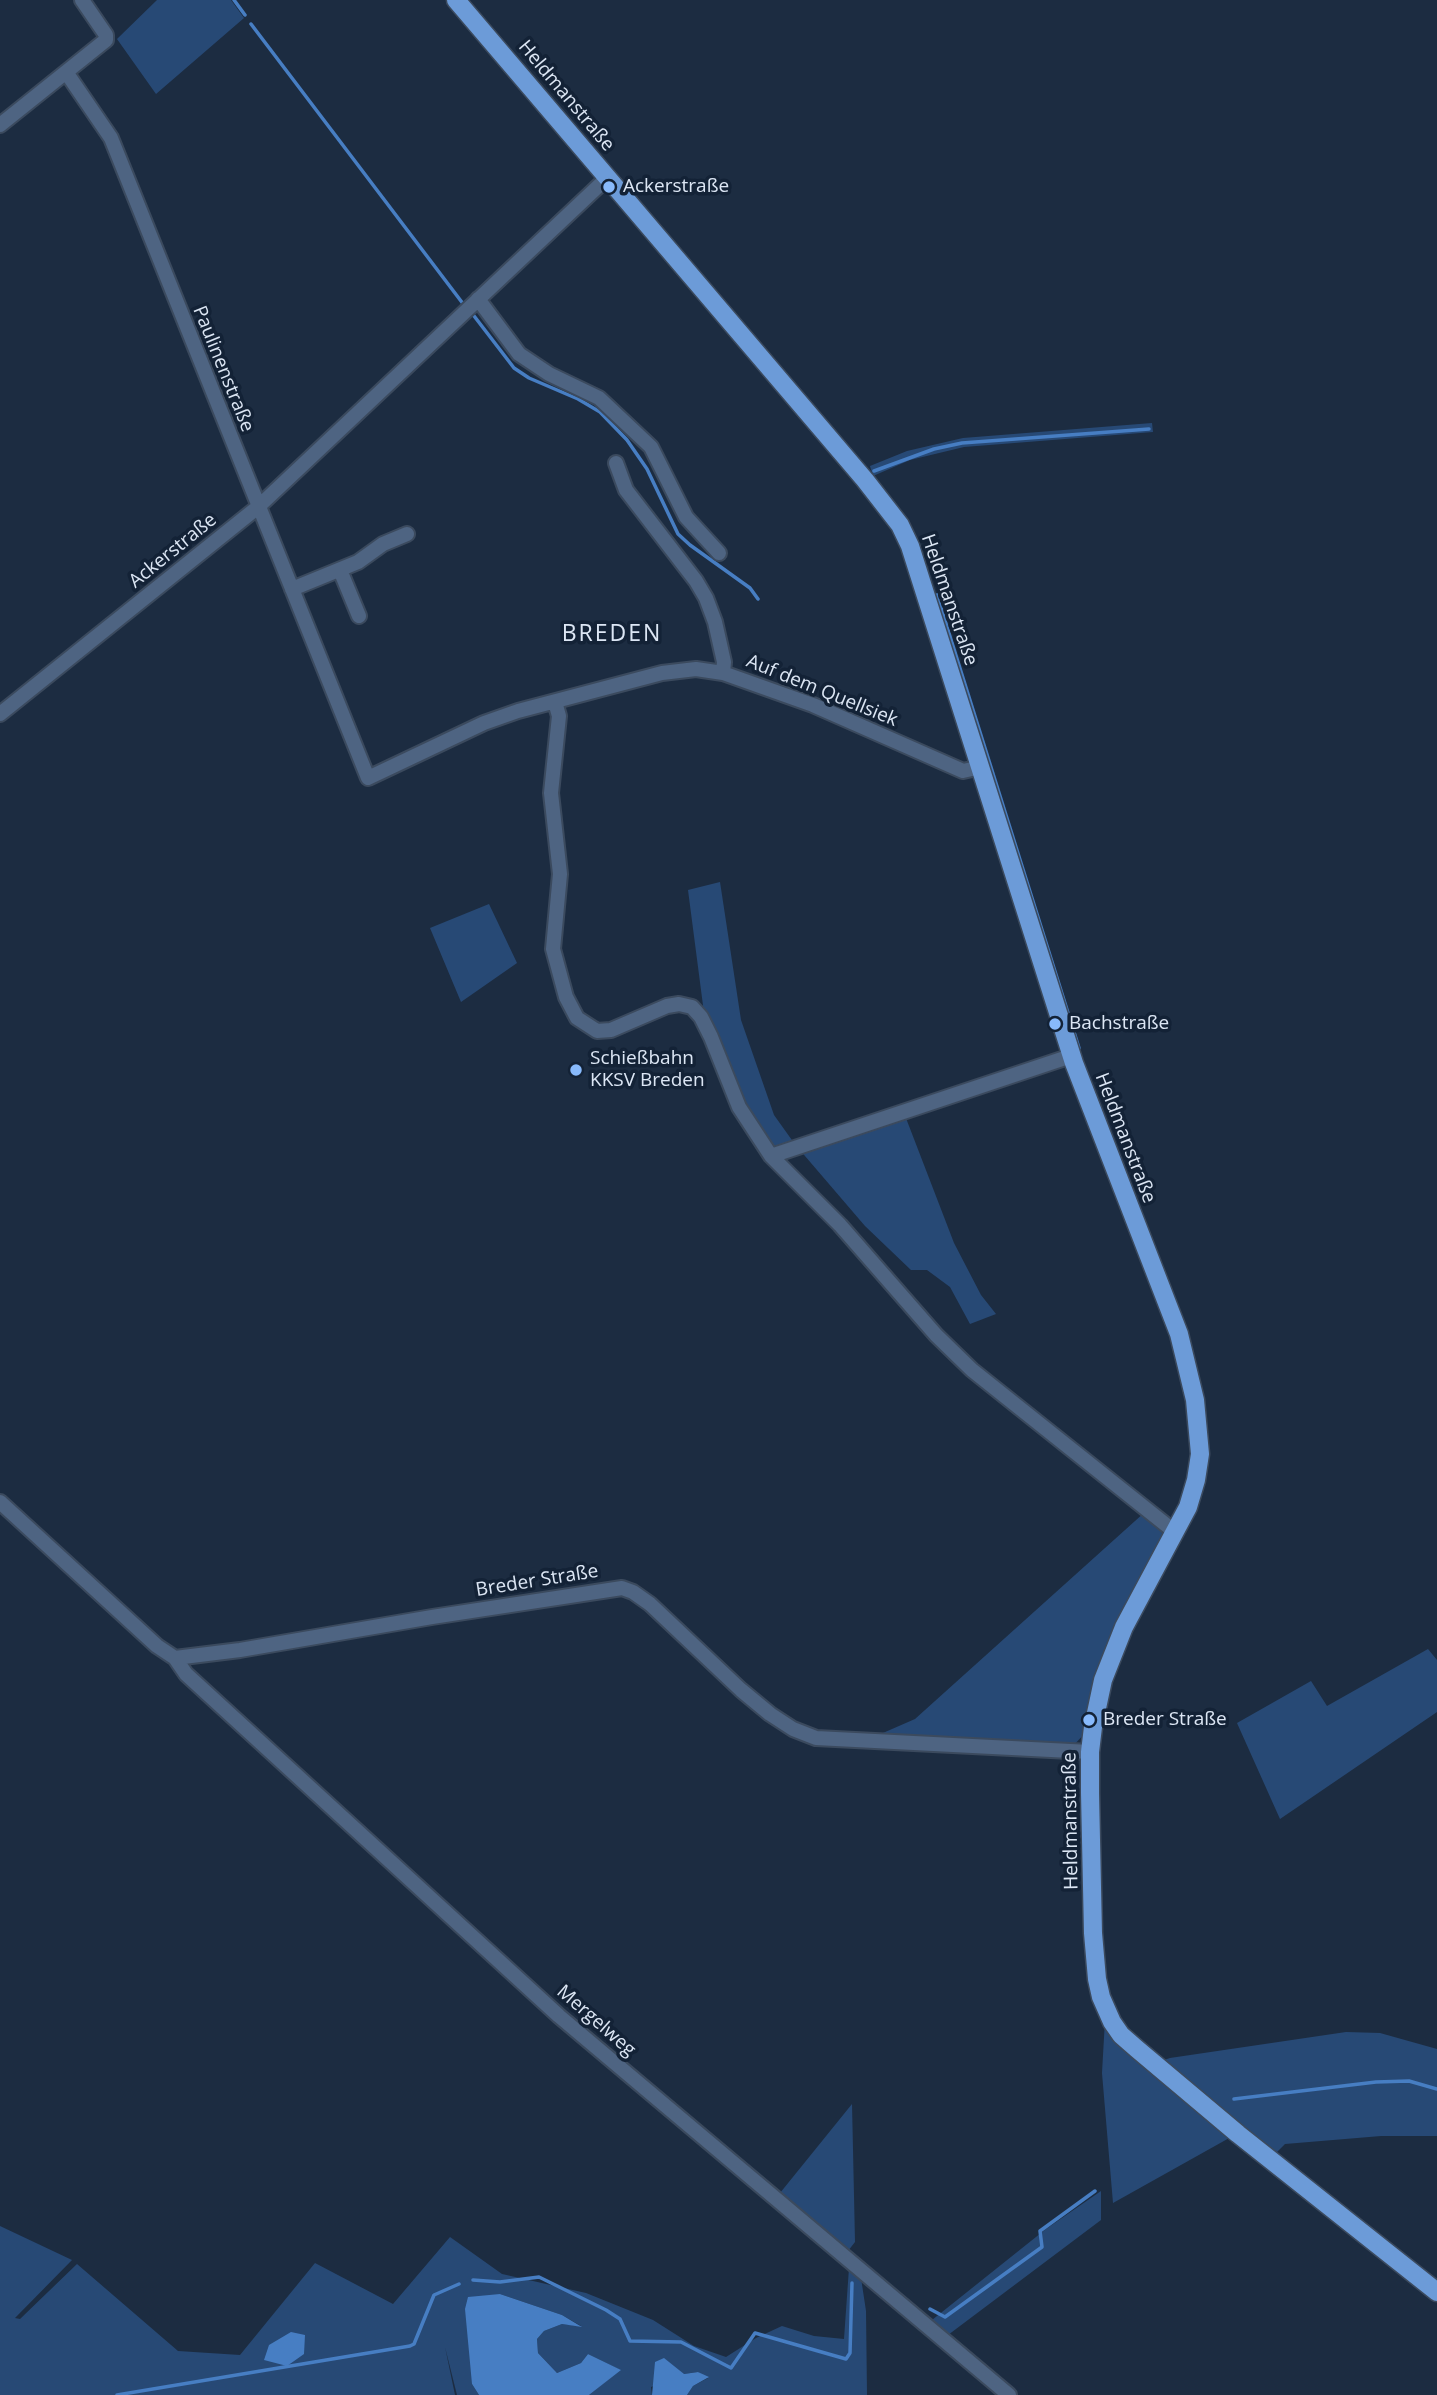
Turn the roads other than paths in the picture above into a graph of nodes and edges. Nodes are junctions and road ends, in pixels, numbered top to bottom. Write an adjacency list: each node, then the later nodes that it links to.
1 (82, 0): 3 (street)
2 (456, 0): 5 (main road, Heldmanstraße)
3 (66, 72): 4 (street); 8 (street, Paulinenstraße)
4 (0, 125)
5 (607, 178): 6 (street, Ackerstraße); 17 (main road, Heldmanstraße)
6 (478, 299): 8 (street, Ackerstraße); 10 (street)
7 (616, 463): 14 (street)
8 (258, 507): 12 (street, Paulinenstraße); 16 (street, Ackerstraße)
9 (407, 534): 11 (street)
10 (719, 553)
11 (340, 570): 12 (street); 13 (street)
12 (292, 589): 18 (street, Paulinenstraße)
13 (359, 617)
14 (723, 673): 15 (street, Auf dem Quellsiek); 17 (street, Auf dem Quellsiek)
15 (555, 702): 18 (street, Auf dem Quellsiek); 20 (street)
16 (0, 714)
17 (981, 767): 19 (main road, Heldmanstraße)
18 (368, 778)
19 (1071, 1056): 20 (street); 22 (main road, Heldmanstraße)
20 (771, 1156): 22 (street)
21 (0, 1502): 23 (street)
22 (1175, 1532): 24 (main road, Heldmanstraße)
23 (175, 1658): 24 (street, Breder Straße); 26 (street, Mergelweg)
24 (1090, 1752): 25 (main road, Heldmanstraße)
25 (1437, 2292)
26 (1009, 2395)

